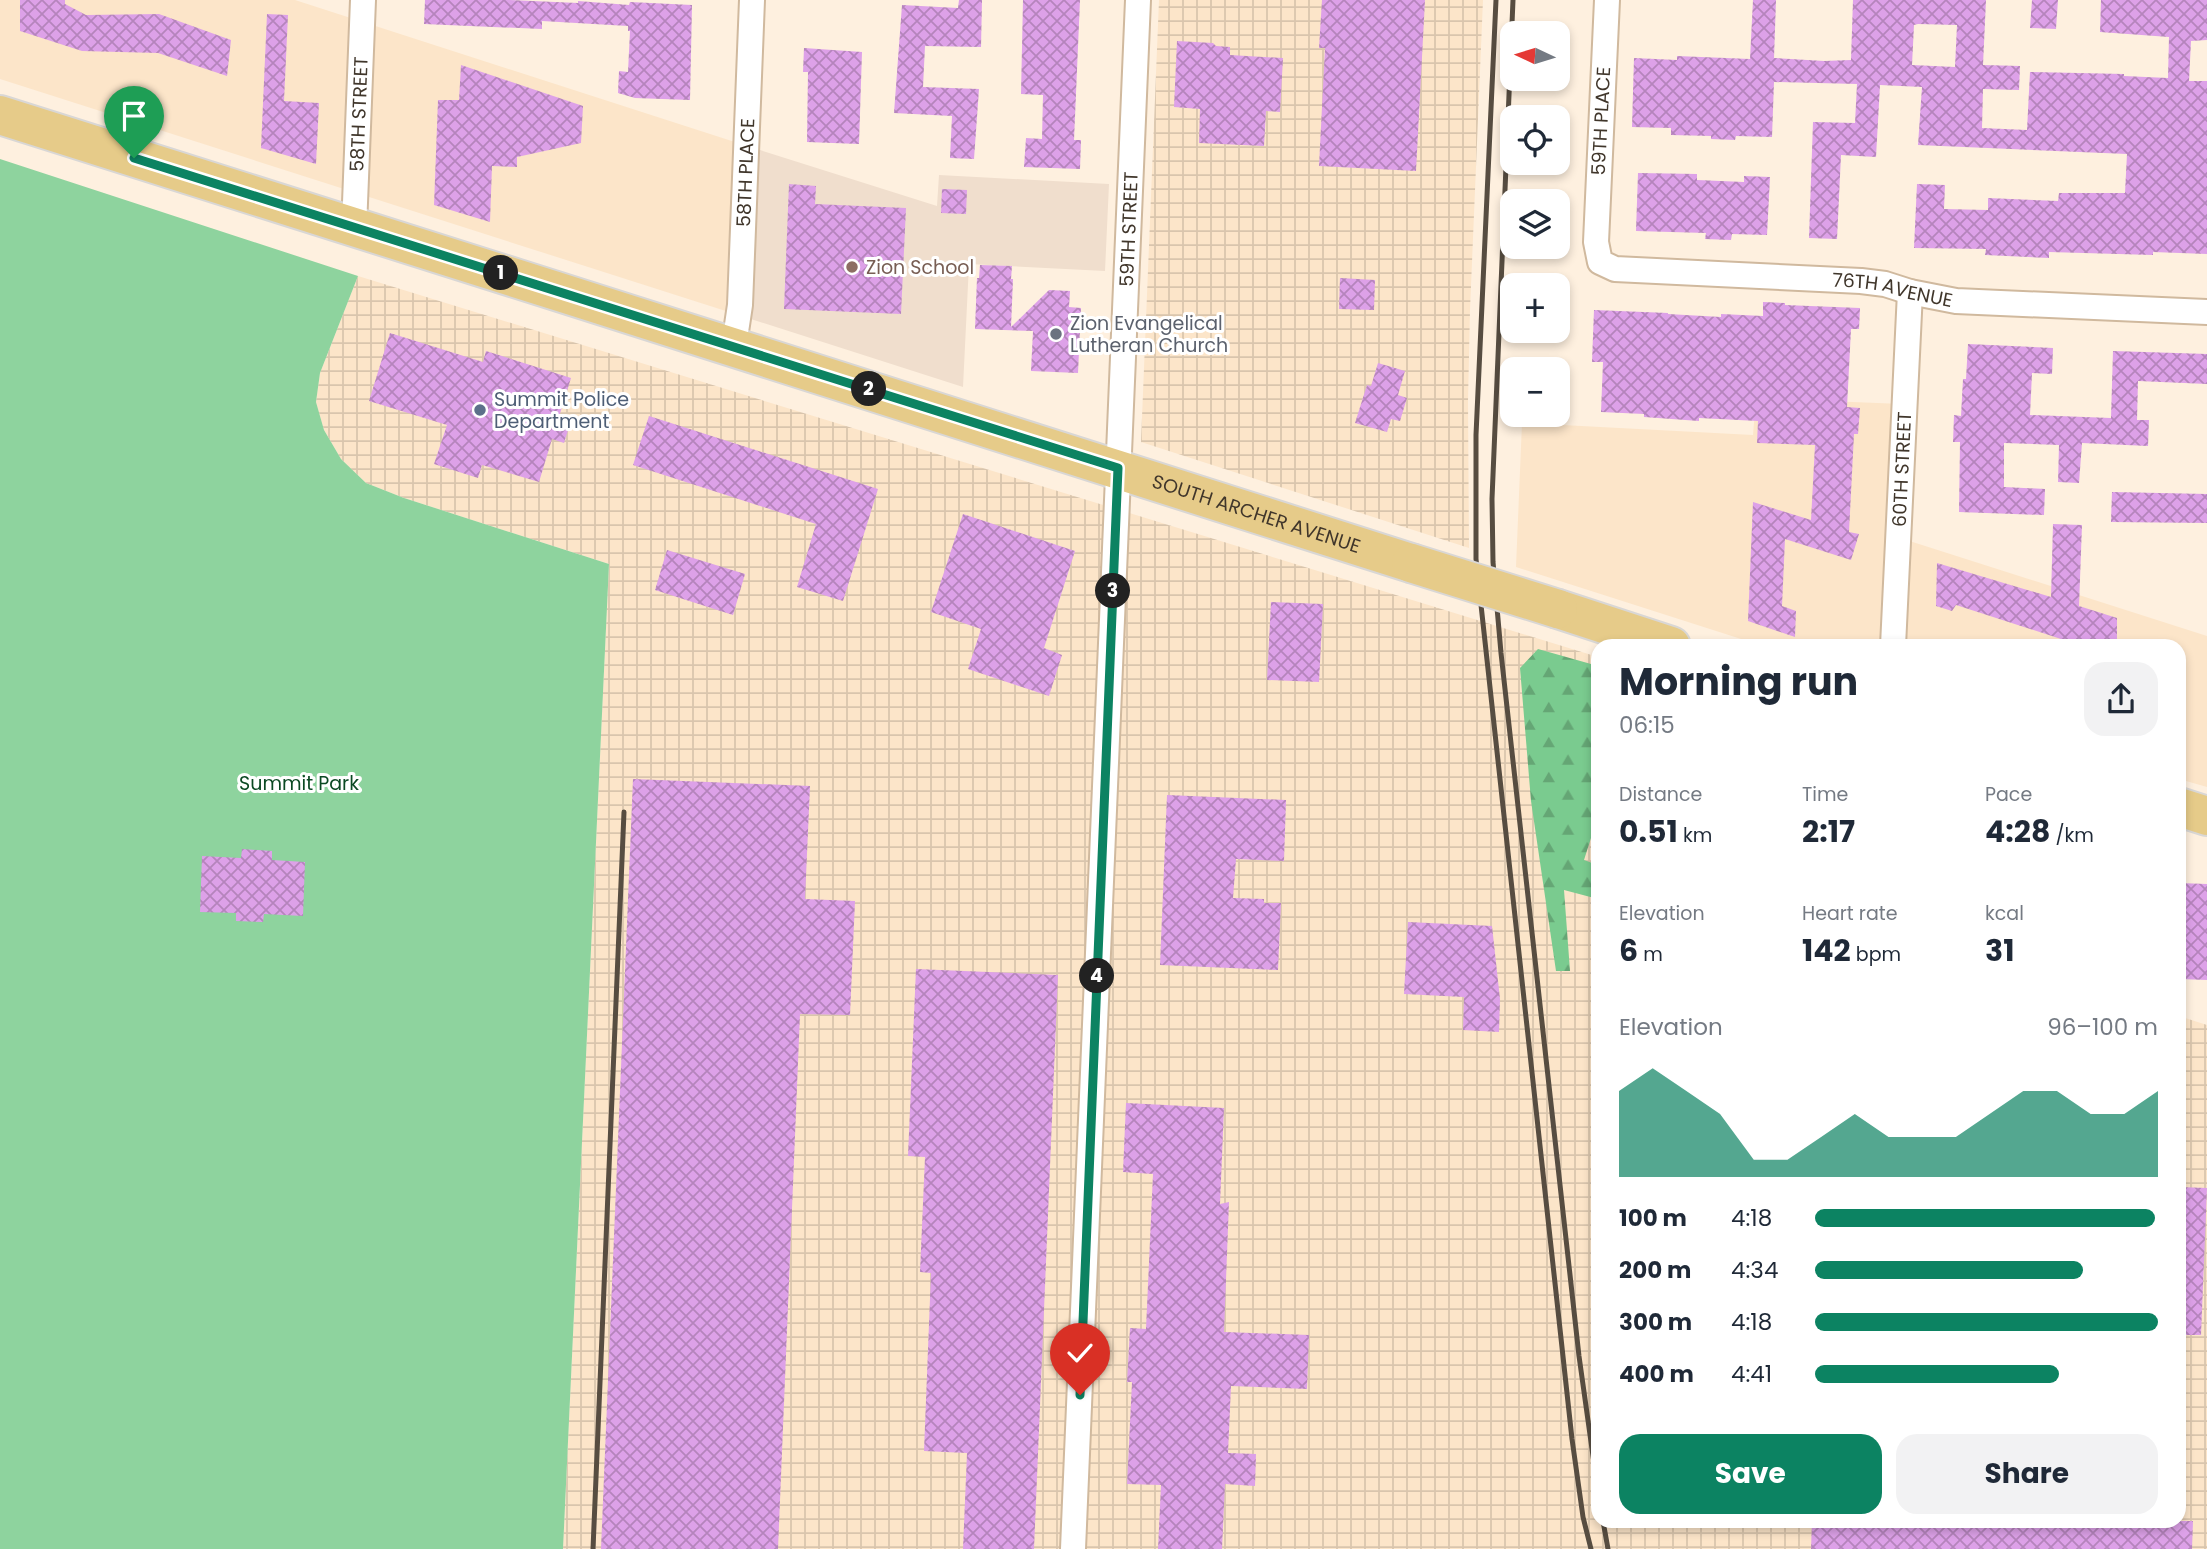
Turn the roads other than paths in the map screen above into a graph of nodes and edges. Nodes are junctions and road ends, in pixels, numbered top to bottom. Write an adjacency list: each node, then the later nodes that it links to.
1 (363, 0): 6 (street, 58TH STREET)
2 (752, 0): 10 (street, 58TH PLACE)
3 (1138, 0): 11 (street, 59TH STREET)
4 (1607, 0): 7 (street, 59TH PLACE)
5 (0, 115): 6 (main road, SOUTH ARCHER AVENUE)
6 (354, 228): 10 (main road, SOUTH ARCHER AVENUE)
7 (1596, 242): 8 (street, 76TH AVENUE)
8 (1910, 292): 9 (street, 76TH AVENUE); 13 (street, 60TH STREET)
9 (2207, 312)
10 (734, 345): 11 (main road, SOUTH ARCHER AVENUE)
11 (1118, 468): 12 (main road, SOUTH ARCHER AVENUE, bridge); 16 (street, 59TH STREET)
12 (1650, 639)
13 (1893, 639)
14 (2186, 809): 15 (main road)
15 (2207, 816)
16 (1073, 1549)

